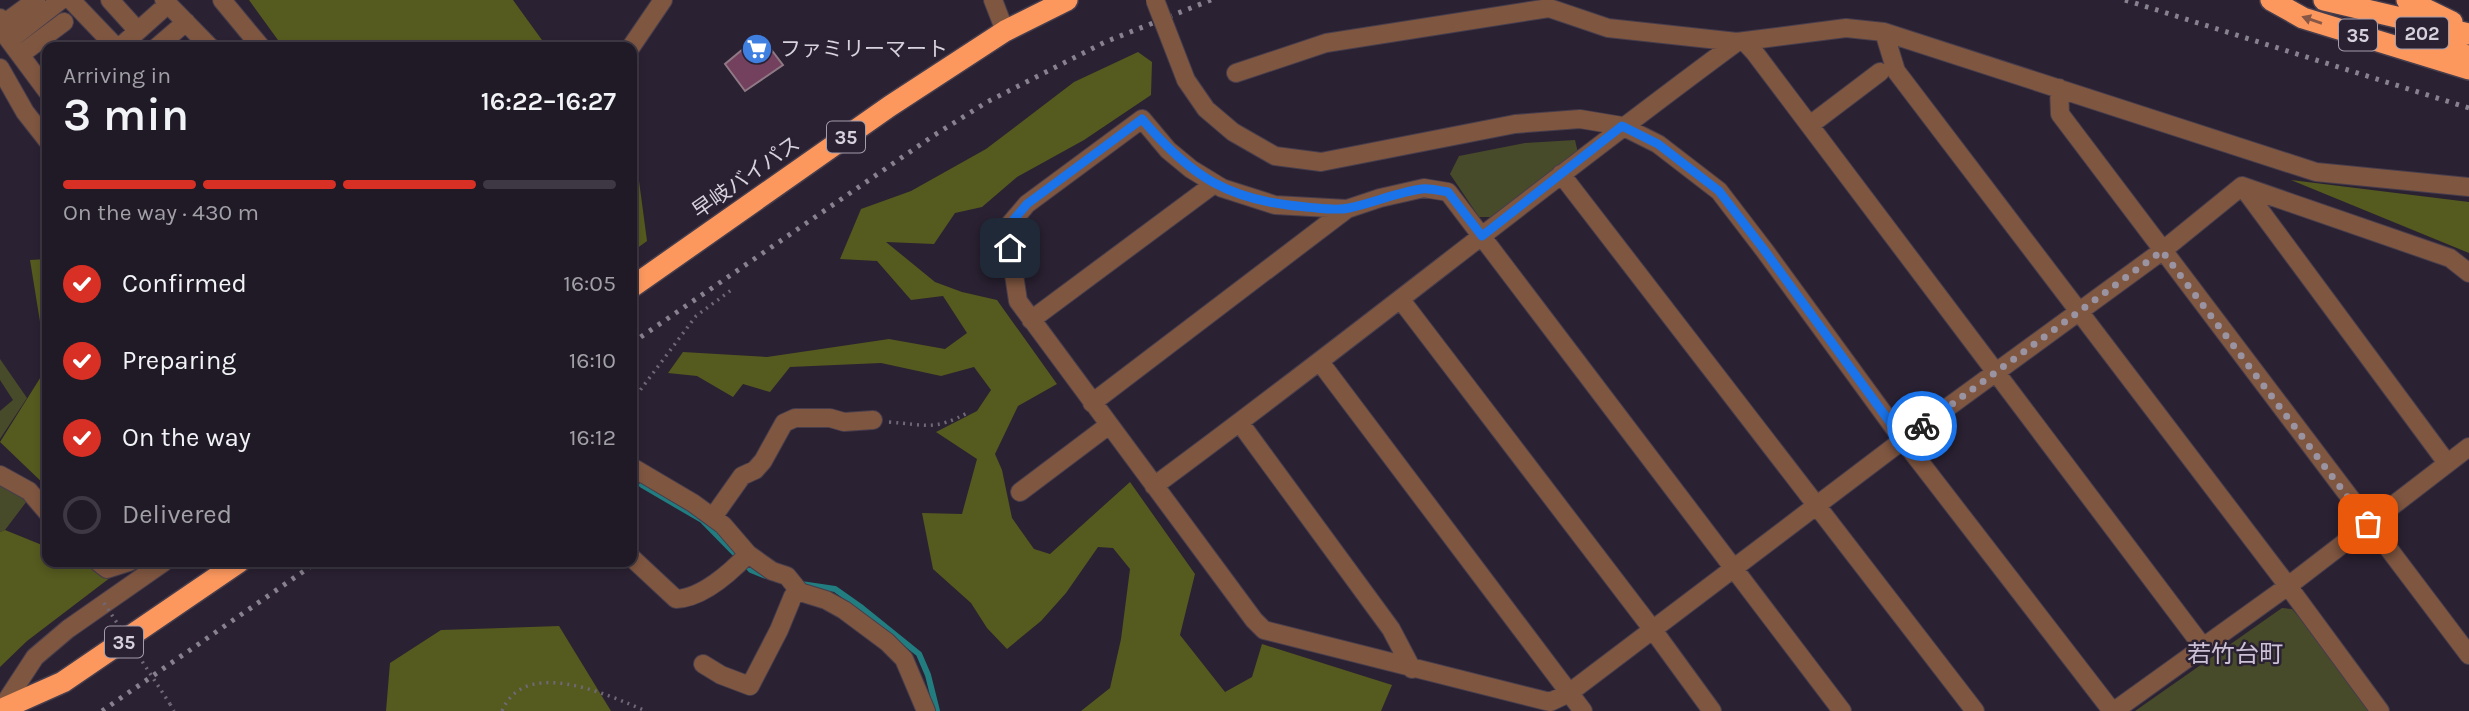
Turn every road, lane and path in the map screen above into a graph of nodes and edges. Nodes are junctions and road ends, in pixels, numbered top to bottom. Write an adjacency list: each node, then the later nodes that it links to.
1 (61, 0): 22 (street)
2 (71, 0): 21 (street)
3 (222, 0): 26 (street)
4 (663, 0): 27 (street)
5 (993, 0): 17 (street)
6 (1068, 0): 17 (highway, 早岐バイパス / 35)
7 (1155, 0): 37 (street, bridge)
8 (2271, 0): 31 (highway, 35, one-way to 8)
9 (2323, 0): 14 (highway, 35)
10 (2381, 0): 14 (highway, 202)
11 (30, 2): 22 (street)
12 (114, 2): 16 (street); 21 (street)
13 (166, 2): 15 (street); 16 (street)
14 (2405, 10): 19 (highway, 35); 29 (highway, 202)
15 (186, 22): 24 (street); 25 (street)
16 (138, 31): 23 (street)
17 (1005, 31): 47 (highway, 早岐バイパス / 35)
18 (1884, 32): 28 (street); 35 (street); 50 (street)
19 (2469, 32)
20 (57, 33): 22 (street)
21 (97, 34)
22 (8, 35): 34 (street)
23 (124, 42)
24 (163, 42)
25 (205, 42)
26 (257, 42)
27 (634, 42)
28 (1740, 42): 33 (street); 36 (street); 37 (street)
29 (2469, 57)
30 (0, 68): 38 (street)
31 (2469, 69)
32 (1880, 72): 36 (street)
33 (1236, 73)
34 (42, 84)
35 (2059, 88): 42 (street); 45 (street)
36 (1810, 125): 53 (street)
37 (1622, 126): 39 (street); 60 (street)
38 (42, 133)
39 (1561, 174): 44 (street); 70 (street)
40 (1214, 184): 43 (street); 51 (street); 51 (street)
41 (2242, 186): 45 (street); 46 (street); 63 (street)
42 (2469, 187)
43 (1347, 209): 44 (street); 55 (street)
44 (1482, 236): 49 (street); 77 (street)
45 (2162, 251): 50 (street); 72 (street)
46 (2469, 273)
47 (637, 283)
48 (734, 288): 54 (path)
49 (1401, 300): 52 (street); 81 (street)
50 (2077, 311): 53 (street); 78 (street)
51 (1031, 320): 55 (street)
52 (1320, 362): 58 (street); 86 (street)
53 (1997, 371): 60 (street); 82 (street)
54 (637, 394)
55 (1092, 403): 59 (street)
56 (969, 412): 57 (path)
57 (873, 420): 71 (street)
58 (1240, 423): 66 (street); 85 (street)
59 (1109, 425): 66 (street); 68 (street)
60 (1903, 440): 70 (street); 96 (street)
61 (2469, 447): 63 (street)
62 (0, 460): 67 (street)
63 (2447, 463): 72 (street)
64 (637, 470): 71 (street)
65 (0, 475): 67 (street)
66 (1154, 486): 85 (street)
67 (29, 491): 69 (street)
68 (1020, 492)
69 (42, 506)
70 (1816, 506): 77 (street); 95 (street)
71 (713, 517): 73 (street)
72 (2368, 524): 78 (street); 83 (street)
73 (742, 560): 74 (street); 79 (street)
74 (637, 563)
75 (157, 567): 80 (street)
76 (232, 567): 87 (highway, 35)
77 (1735, 567): 81 (street); 94 (street)
78 (2288, 586): 82 (street); 97 (street)
79 (800, 592): 84 (street); 91 (street)
80 (104, 603): 87 (street); 88 (path, bridge)
81 (1653, 629): 86 (street); 93 (street)
82 (2203, 647): 96 (street)
83 (2469, 655)
84 (703, 664)
85 (1412, 669): 86 (street)
86 (1569, 693): 92 (street)
87 (1, 710)
88 (174, 711)
89 (502, 711): 90 (path)
90 (646, 711)
91 (926, 711)
92 (1583, 711)
93 (1712, 711)
94 (1842, 711)
95 (1975, 711)
96 (2113, 711)
97 (2380, 711)

